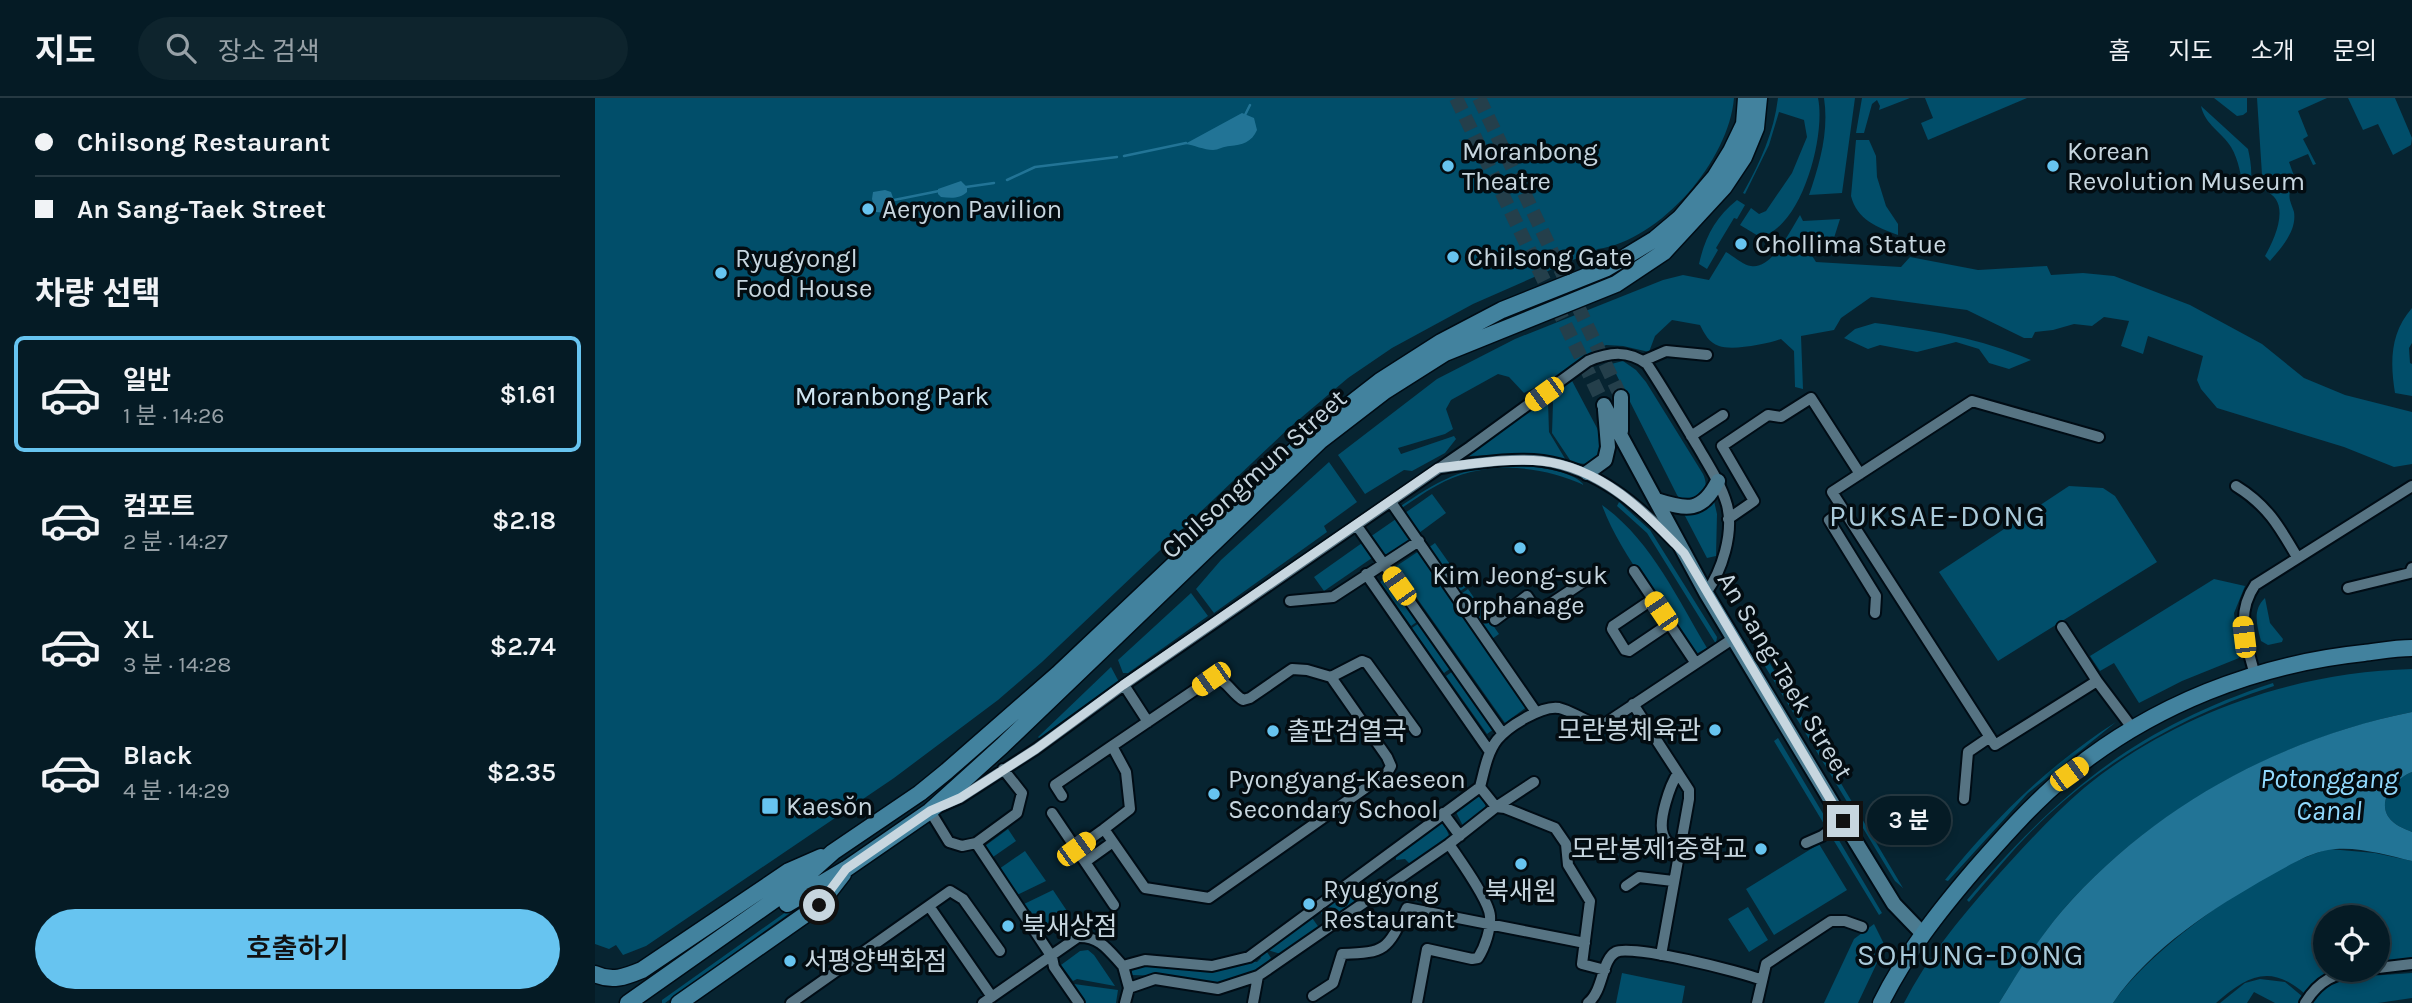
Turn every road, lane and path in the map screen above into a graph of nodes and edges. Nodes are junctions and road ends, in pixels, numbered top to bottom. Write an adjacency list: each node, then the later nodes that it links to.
1 (1746, 98): 72 (main road, Chilsongmun Street)
2 (1759, 98): 60 (main road, Chilsongmun Street)
3 (1707, 355): 4 (street)
4 (1643, 361): 8 (street); 10 (street)
5 (1621, 397): 7 (main road)
6 (1723, 415): 8 (street)
7 (1621, 433): 11 (main road, An Sang-Taek Street); 16 (main road, An Sang-Taek Street)
8 (1691, 436): 13 (street)
9 (2099, 437): 12 (street)
10 (1438, 468): 11 (street); 17 (street)
11 (1587, 473): 22 (street)
12 (1860, 474): 18 (street); 19 (street)
13 (1718, 481): 16 (main road); 19 (street)
14 (2237, 486): 23 (street)
15 (2412, 486): 23 (street)
16 (1657, 500): 22 (main road, An Sang-Taek Street)
17 (1391, 502): 20 (street); 21 (street)
18 (1843, 510): 33 (street); 50 (street)
19 (1728, 519): 30 (street)
20 (1357, 526): 24 (street); 43 (street)
21 (1419, 541): 24 (street); 45 (street)
22 (1684, 553): 30 (main road, An Sang-Taek Street)
23 (2297, 557): 40 (street)
24 (1384, 565): 27 (street); 49 (street)
25 (1634, 571): 31 (street)
26 (2411, 572): 29 (street)
27 (1366, 574): 32 (street); 52 (street)
28 (1594, 575): 34 (street)
29 (2349, 588)
30 (1706, 593): 37 (main road, An Sang-Taek Street)
31 (1653, 599): 35 (street); 35 (street)
32 (1290, 601)
33 (1875, 613)
34 (1495, 620)
35 (1669, 624): 39 (street)
36 (2062, 627): 42 (street)
37 (1734, 638): 39 (street); 63 (main road, An Sang-Taek Street)
38 (2412, 648): 40 (main road)
39 (1695, 662): 44 (street)
40 (2255, 675): 47 (main road)
41 (1331, 677): 46 (street); 48 (street); 66 (street)
42 (2097, 681): 47 (street); 50 (street)
43 (1123, 685): 46 (street); 53 (street)
44 (1633, 704): 45 (street); 54 (street)
45 (1536, 712): 49 (street)
46 (1148, 722): 51 (street)
47 (2133, 729): 81 (main road)
48 (1416, 731)
49 (1503, 734): 52 (street)
50 (1990, 737): 58 (street)
51 (1112, 746): 57 (street); 64 (street)
52 (1490, 752): 56 (street)
53 (1003, 769): 60 (street); 68 (street)
54 (1678, 773): 71 (street); 71 (street)
55 (1534, 782): 59 (street)
56 (1480, 787): 59 (street); 62 (street)
57 (1062, 796)
58 (1965, 799)
59 (1496, 807): 65 (street); 82 (street)
60 (930, 811): 68 (street); 74 (main road, Chilsongmun Street)
61 (1052, 813): 70 (street)
62 (1443, 813): 65 (street); 87 (street)
63 (1843, 821): 67 (street); 81 (main road, An Sang-Taek Street)
64 (1104, 829): 66 (street); 70 (street)
65 (1460, 836): 69 (street)
66 (1113, 842): 73 (street)
67 (1806, 843)
68 (976, 844): 85 (street)
69 (1450, 844): 79 (street); 91 (street)
70 (1076, 849): 73 (street)
71 (1679, 851): 75 (street)
72 (833, 852): 74 (main road); 90 (main road, Chilsongmun Street); 97 (main road, Chilsongmun Street)
73 (1085, 862): 77 (street)
74 (846, 869): 98 (main road, Chilsongmun Street); 99 (main road, Chilsongmun Street)
75 (1673, 881): 76 (street); 84 (street)
76 (1626, 886)
77 (1114, 905)
78 (929, 906): 83 (street); 96 (street); 100 (street)
79 (1489, 925): 82 (street); 95 (street); 104 (street)
80 (1862, 927): 92 (street)
81 (1922, 933): 107 (main road)
82 (1585, 943): 89 (street)
83 (1000, 951)
84 (1661, 955): 89 (street); 92 (street)
85 (1052, 957): 87 (street); 96 (street); 101 (street)
86 (2412, 964): 88 (street)
87 (1123, 966): 94 (street)
88 (2390, 967)
89 (1605, 970): 105 (street)
90 (595, 974)
91 (1258, 976): 94 (street); 103 (street)
92 (1762, 980): 106 (street)
93 (2323, 982): 108 (street)
94 (1129, 988): 102 (street)
95 (1313, 996)
96 (988, 1000)
97 (628, 1003)
98 (647, 1003)
99 (679, 1003)
100 (792, 1003)
101 (1079, 1003)
102 (1125, 1003)
103 (1253, 1003)
104 (1417, 1003)
105 (1588, 1003)
106 (1756, 1003)
107 (1881, 1003)
108 (2305, 1003)

